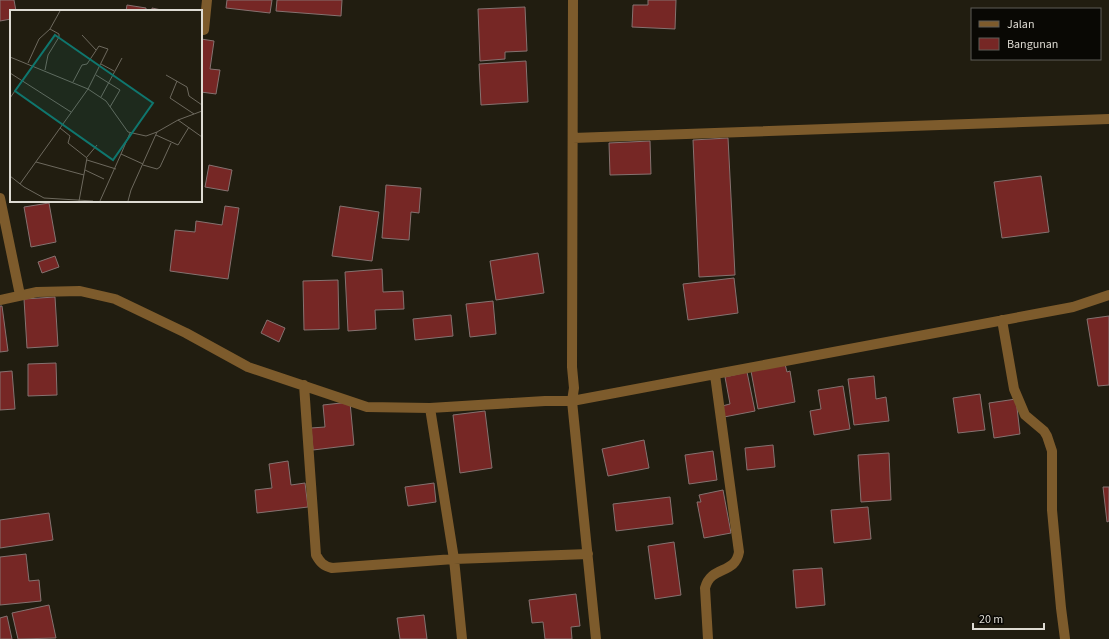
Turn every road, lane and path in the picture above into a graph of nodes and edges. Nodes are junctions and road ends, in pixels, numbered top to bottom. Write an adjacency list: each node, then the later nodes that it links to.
1 (207, 0): 3 (street)
2 (573, 0): 5 (street)
3 (204, 30)
4 (1109, 119): 5 (street)
5 (573, 138): 13 (street)
6 (0, 198): 7 (street)
7 (20, 295): 9 (street); 12 (street)
8 (1109, 295): 10 (street)
9 (0, 300)
10 (1002, 320): 11 (street); 20 (street)
11 (715, 375): 13 (street); 19 (street)
12 (304, 386): 14 (street); 16 (street)
13 (572, 402): 14 (street); 15 (street)
14 (430, 408): 16 (street)
15 (588, 554): 16 (street); 18 (street)
16 (454, 559): 17 (street)
17 (462, 639)
18 (596, 639)
19 (708, 639)
20 (1066, 639)

